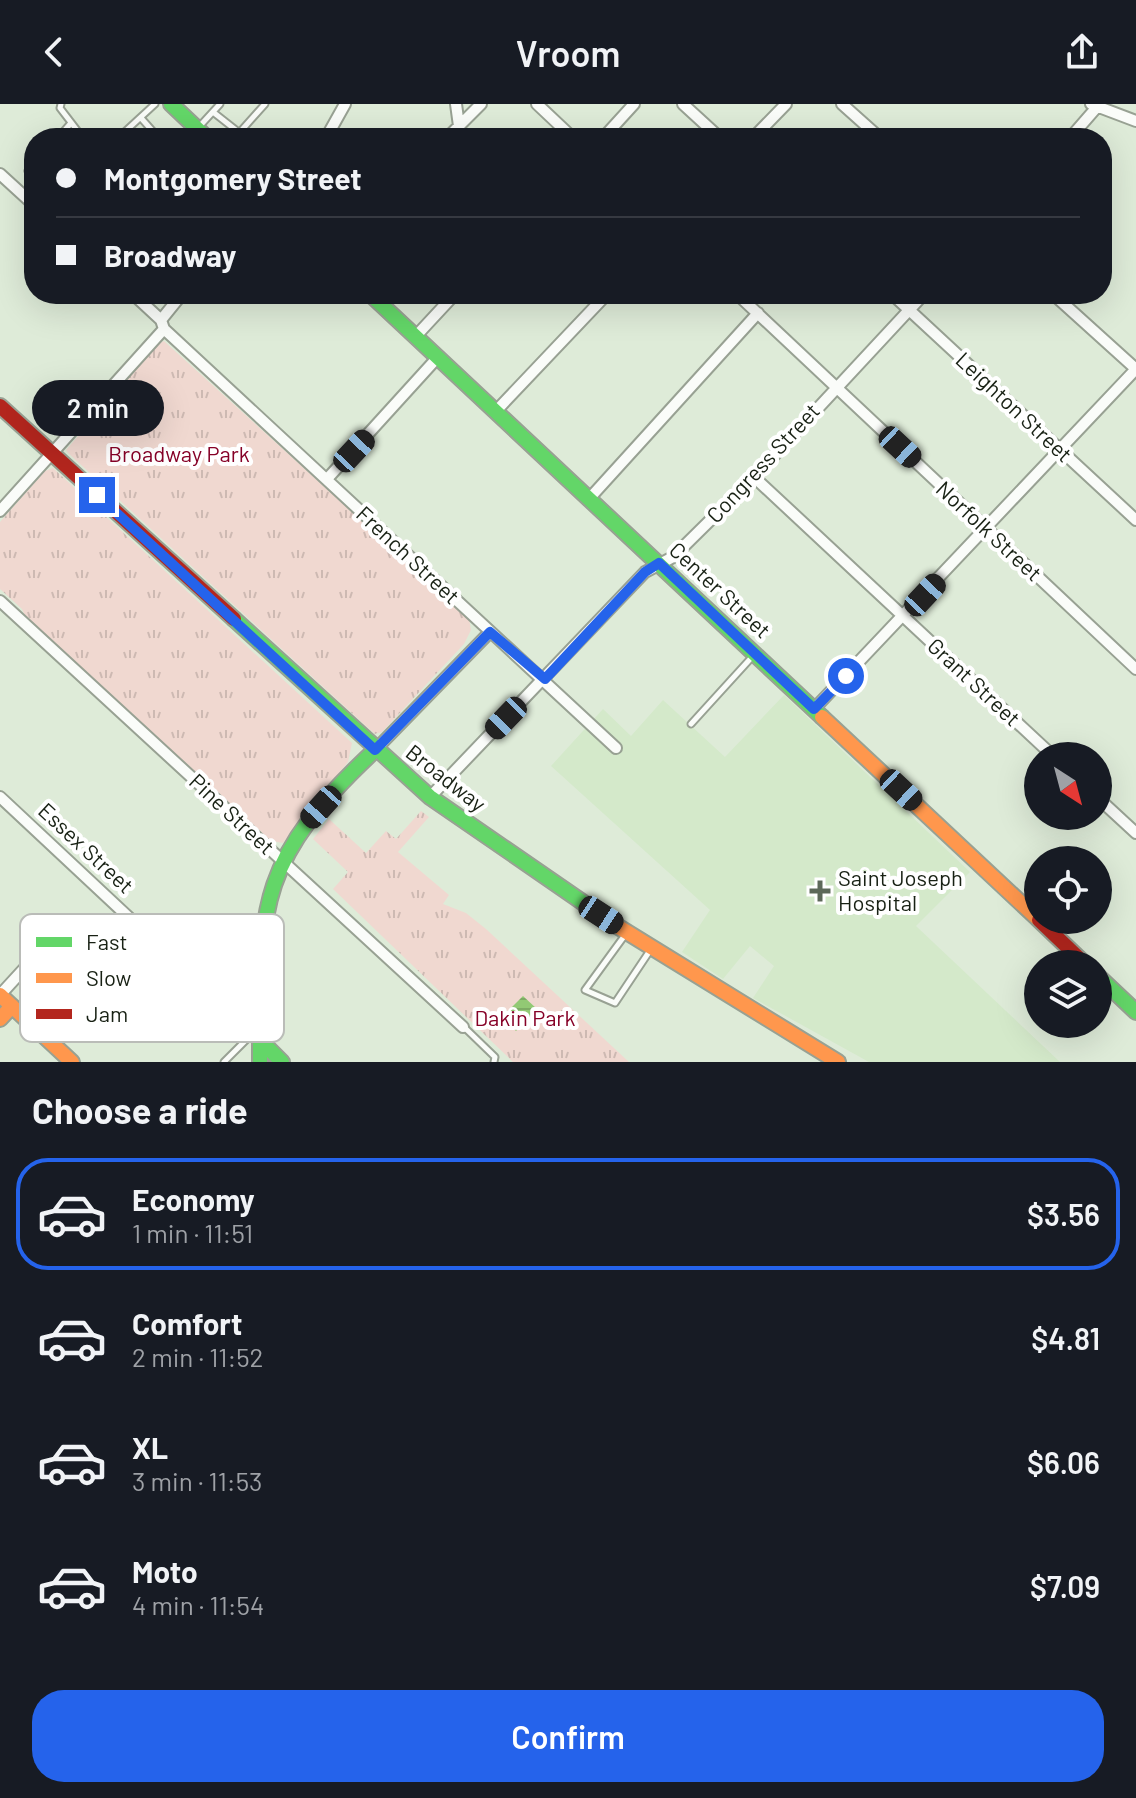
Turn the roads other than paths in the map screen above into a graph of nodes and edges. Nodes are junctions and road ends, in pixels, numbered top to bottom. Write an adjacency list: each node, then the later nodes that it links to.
1 (61, 104): 18 (lane)
2 (155, 104): 16 (lane)
3 (171, 104): 24 (main road)
4 (220, 104): 15 (lane)
5 (265, 104): 27 (lane)
6 (345, 104): 28 (street)
7 (456, 104): 19 (street)
8 (481, 104): 19 (street)
9 (537, 104): 29 (street)
10 (634, 104): 30 (street)
11 (683, 104): 31 (street)
12 (786, 104): 32 (street)
13 (842, 104): 33 (street)
14 (1094, 105): 17 (street); 34 (street)
15 (213, 112): 25 (lane); 26 (lane)
16 (141, 118): 22 (lane); 23 (lane)
17 (1136, 121)
18 (71, 123): 20 (lane); 21 (lane)
19 (459, 126)
20 (67, 128)
21 (75, 128)
22 (130, 128)
23 (150, 128)
24 (196, 128)
25 (205, 128)
26 (235, 128)
27 (244, 128)
28 (332, 128)
29 (562, 128)
30 (612, 128)
31 (709, 128)
32 (763, 128)
33 (869, 128)
34 (1077, 128)
35 (0, 174): 36 (street)
36 (24, 196)
37 (143, 304): 48 (street, French Street)
38 (176, 304): 48 (street)
39 (381, 304): 49 (main road, Center Street)
40 (446, 304): 49 (street)
41 (598, 304): 54 (street)
42 (748, 304): 47 (street, Norfolk Street)
43 (903, 304): 46 (street, Leighton Street)
44 (915, 304): 46 (street, Congress Street)
45 (1064, 304): 51 (street)
46 (909, 310): 52 (street, Congress Street); 55 (street, Leighton Street)
47 (758, 313): 52 (street, Norfolk Street); 59 (street)
48 (163, 325): 56 (street); 58 (street, French Street)
49 (416, 336): 50 (main road, Center Street)
50 (438, 357): 54 (main road, Center Street); 58 (street)
51 (1136, 369): 55 (street)
52 (836, 386): 57 (street, Congress Street); 62 (street, Norfolk Street)
53 (0, 406): 56 (main road, Broadway)
54 (496, 411): 59 (main road, Center Street)
55 (1061, 450): 61 (street, Leighton Street); 62 (street)
56 (53, 454): 60 (street); 74 (main road, Broadway)
57 (754, 477): 63 (street, Congress Street); 65 (street, Grant Street)
58 (327, 479): 66 (street, French Street)
59 (588, 500): 63 (main road, Center Street)
60 (0, 511)
61 (1136, 520)
62 (986, 528): 65 (street); 68 (street, Norfolk Street)
63 (659, 563): 67 (main road, Center Street); 69 (street, Congress Street)
64 (0, 601): 79 (street, Pine Street)
65 (904, 617): 70 (street); 72 (street, Grant Street)
66 (490, 632): 69 (street, French Street); 74 (street)
67 (755, 654): 70 (main road, Center Street); 71 (lane)
68 (1136, 669)
69 (545, 679): 73 (street, French Street); 76 (street, Congress Street)
70 (814, 709): 80 (main road, Center Street)
71 (691, 724)
72 (1038, 742)
73 (616, 748)
74 (375, 750): 76 (main road, Broadway); 79 (main road)
75 (0, 797): 81 (street, Essex Street)
76 (430, 797): 83 (main road, Broadway)
77 (1112, 811): 78 (street)
78 (1136, 833)
79 (283, 861): 82 (main road); 94 (street, Pine Street)
80 (1024, 907)
81 (125, 914)
82 (265, 914)
83 (627, 932): 85 (main road, Broadway); 85 (lane)
84 (1053, 934): 86 (main road, Center Street)
85 (651, 948): 104 (main road, Broadway)
86 (1070, 950)
87 (20, 973): 89 (street)
88 (1112, 989): 91 (main road)
89 (0, 995): 90 (main road)
90 (12, 1006): 92 (main road); 93 (main road)
91 (1136, 1012)
92 (20, 1013)
93 (0, 1019)
94 (463, 1027): 103 (lane)
95 (51, 1042): 99 (main road)
96 (250, 1042): 100 (lane)
97 (257, 1042): 101 (main road)
98 (261, 1042): 102 (main road, Essex Street)
99 (72, 1062)
100 (224, 1062)
101 (260, 1062)
102 (282, 1062)
103 (494, 1062)
104 (838, 1062)

